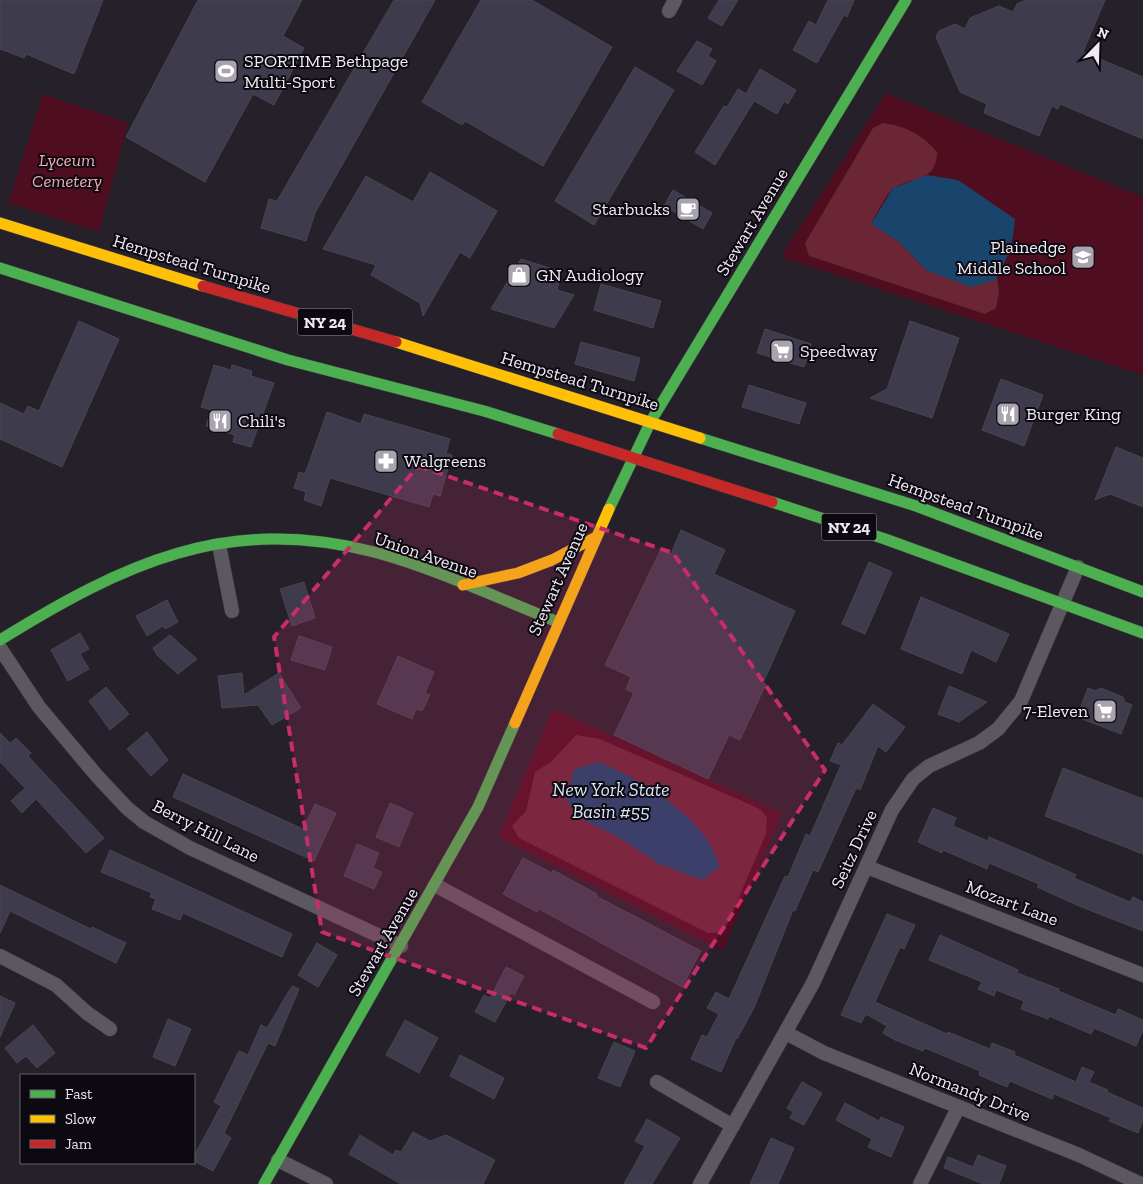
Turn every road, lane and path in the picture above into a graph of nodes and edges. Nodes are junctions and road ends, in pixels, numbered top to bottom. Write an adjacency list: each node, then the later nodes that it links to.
1 (906, 0): 4 (main road, Stewart Avenue)
2 (0, 223): 4 (main road, Hempstead Turnpike / NY 24)
3 (0, 268): 5 (main road, NY 24)
4 (651, 421): 5 (main road, Stewart Avenue); 8 (main road, Hempstead Turnpike / NY 24)
5 (633, 457): 6 (main road, Stewart Avenue); 11 (main road, NY 24)
6 (596, 537): 9 (main road); 13 (main road, Stewart Avenue)
7 (219, 545): 9 (main road, Union Avenue); 12 (street); 15 (main road, Union Avenue)
8 (1078, 566): 10 (main road, Hempstead Turnpike / NY 24); 11 (street, Seitz Drive)
9 (464, 585): 13 (main road, Union Avenue)
10 (1143, 592)
11 (1062, 604): 14 (main road, NY 24); 17 (street, Seitz Drive)
12 (232, 611)
13 (558, 622): 18 (main road, Stewart Avenue)
14 (1143, 633)
15 (0, 640)
16 (0, 648): 19 (street, Berry Hill Lane)
17 (867, 866): 21 (street, Mozart Lane); 24 (street, Seitz Drive)
18 (435, 886): 19 (main road, Stewart Avenue); 22 (street)
19 (401, 946): 28 (main road, Stewart Avenue)
20 (0, 956): 23 (street)
21 (1143, 975)
22 (653, 1002)
23 (110, 1029)
24 (786, 1033): 26 (street, Normandy Drive); 27 (street, Seitz Drive)
25 (657, 1082): 27 (street)
26 (958, 1108): 32 (street); 33 (street, Normandy Drive)
27 (733, 1126): 31 (street, Seitz Drive)
28 (278, 1160): 29 (main road, Stewart Avenue); 30 (street)
29 (264, 1184)
30 (326, 1184)
31 (700, 1184)
32 (920, 1184)
33 (1141, 1184)

